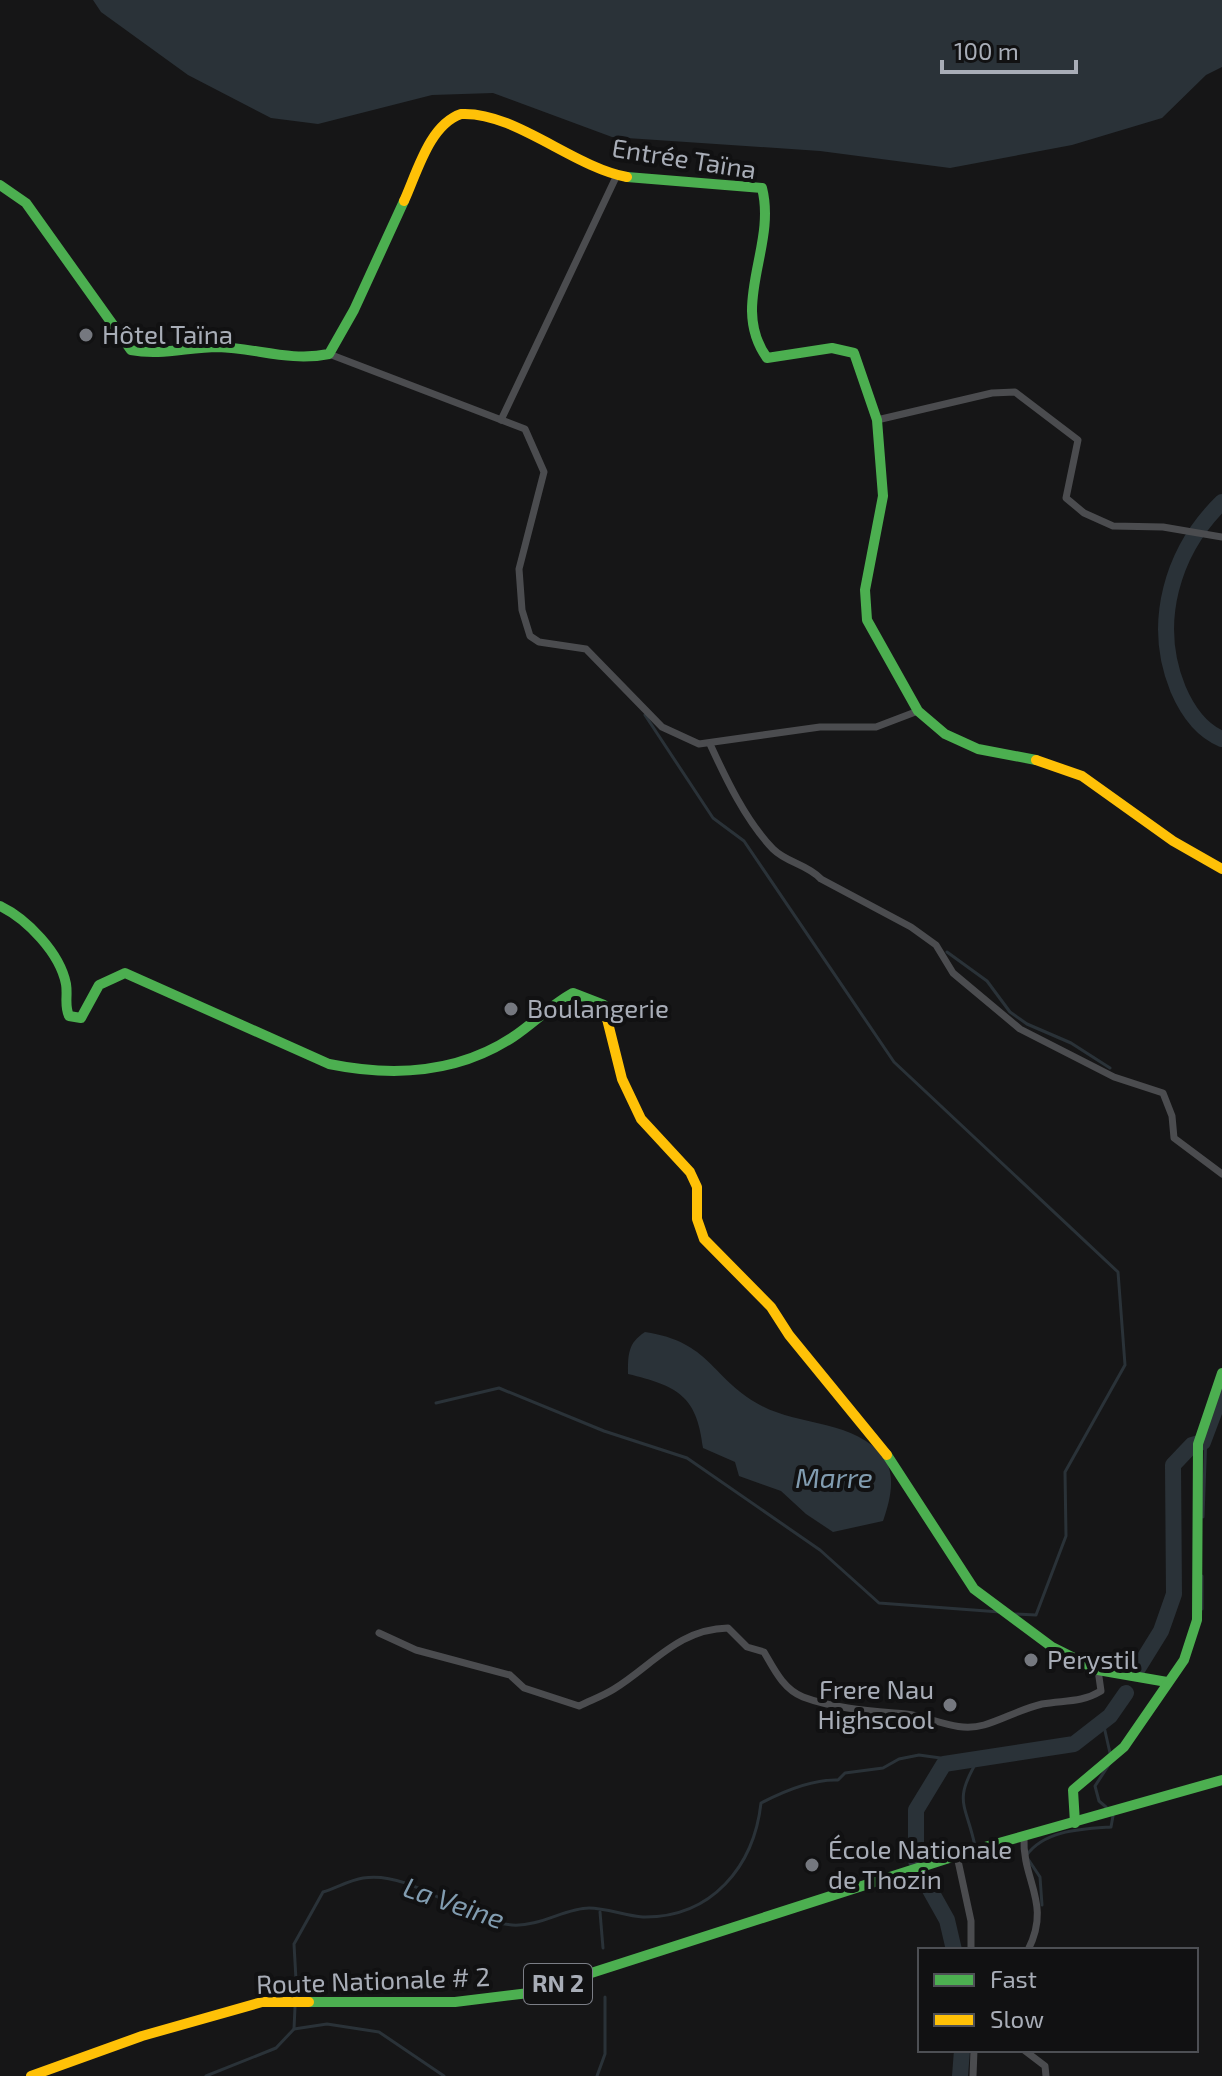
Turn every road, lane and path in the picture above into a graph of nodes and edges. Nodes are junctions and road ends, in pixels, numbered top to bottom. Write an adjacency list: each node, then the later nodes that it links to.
1 (617, 175): 3 (street, Entrée Taïna); 4 (street); 5 (street, Entrée Taïna)
2 (0, 185): 3 (street)
3 (329, 354): 4 (street)
4 (501, 420): 8 (street)
5 (877, 420): 6 (street); 7 (street, Entrée Taïna)
6 (1222, 537)
7 (918, 711): 8 (street); 9 (street, Entrée Taïna)
8 (710, 744): 11 (street)
9 (1222, 869)
10 (0, 906): 14 (street)
11 (1222, 1174)
12 (1222, 1373): 15 (street)
13 (379, 1633): 14 (street)
14 (1098, 1670): 15 (street)
15 (1167, 1682): 17 (street)
16 (1222, 1780): 17 (street, Route Nationale # 2 / RN 2)
17 (1075, 1823): 18 (street, Route Nationale # 2 / RN 2)
18 (1024, 1837): 19 (street, Route Nationale # 2 / RN 2); 21 (street)
19 (957, 1856): 20 (street); 24 (street, Route Nationale # 2 / RN 2)
20 (971, 1948)
21 (1029, 1948)
22 (974, 2052): 25 (street)
23 (1027, 2052): 26 (street)
24 (31, 2076)
25 (973, 2076)
26 (1046, 2076)

